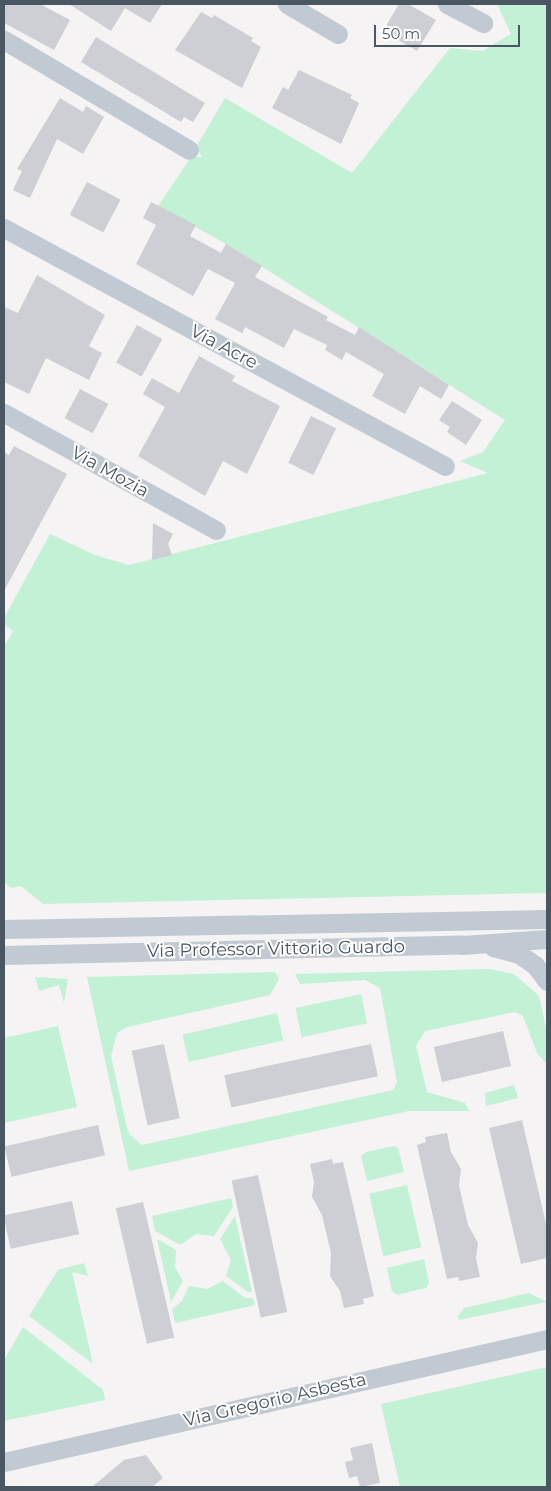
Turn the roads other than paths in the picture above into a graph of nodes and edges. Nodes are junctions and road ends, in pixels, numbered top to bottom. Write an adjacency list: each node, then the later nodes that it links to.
1 (287, 4): 4 (street)
2 (447, 4): 3 (street)
3 (483, 23)
4 (338, 34)
5 (4, 40): 6 (street)
6 (189, 150)
7 (4, 228): 9 (street, Via Acre)
8 (4, 413): 10 (street, Via Mozia)
9 (445, 466)
10 (216, 530)
11 (547, 919): 12 (street, Via Professor Vittorio Guardo)
12 (4, 930)
13 (547, 939): 14 (street, Via Professor Vittorio Guardo)
14 (462, 945): 15 (street, Via Professor Vittorio Guardo); 16 (street)
15 (4, 955)
16 (547, 981)
17 (547, 1338): 18 (street, Via Gregorio Asbesta)
18 (4, 1462)

